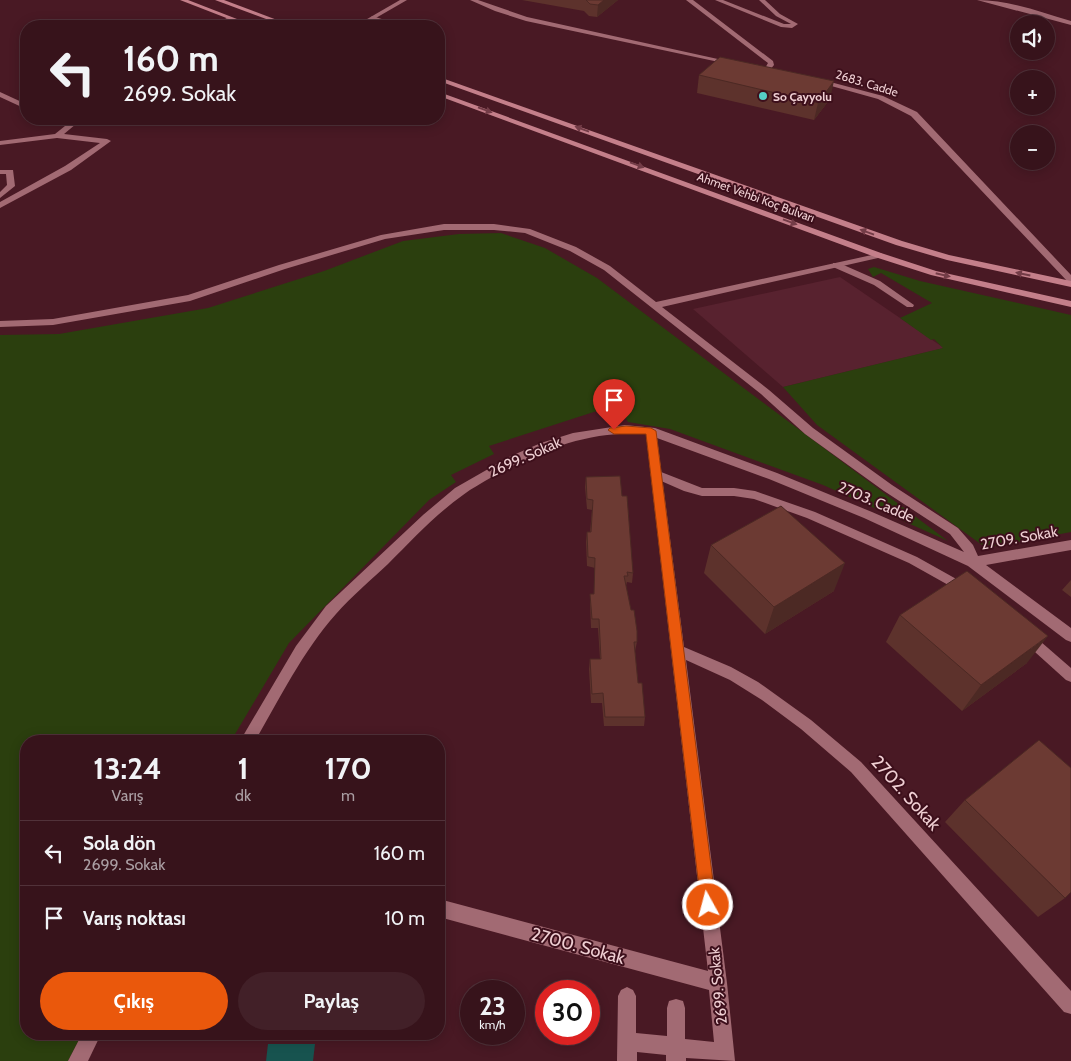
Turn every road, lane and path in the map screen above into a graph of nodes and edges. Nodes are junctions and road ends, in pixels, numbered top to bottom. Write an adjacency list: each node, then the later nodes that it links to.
1 (183, 0): 9 (main road)
2 (218, 0): 13 (main road)
3 (404, 0): 10 (street)
4 (473, 0): 17 (street)
5 (689, 0): 19 (street)
6 (718, 0): 7 (street)
7 (762, 0)
8 (980, 0): 16 (street)
9 (230, 18): 11 (street); 12 (main road)
10 (372, 18): 14 (street); 15 (lane)
11 (227, 20)
12 (236, 20)
13 (273, 20)
14 (368, 20)
15 (379, 20)
16 (1071, 23)
17 (738, 64)
18 (757, 68): 19 (street)
19 (767, 70): 20 (street)
20 (776, 72)
21 (811, 79): 34 (street, 2683. Cadde)
22 (445, 80): 34 (main road, Ahmet Vehbi Koç Bulvarı, one-way to 22)
23 (0, 94): 25 (street)
24 (445, 96): 32 (main road, Ahmet Vehbi Koç Bulvarı, one-way to 32)
25 (20, 104)
26 (70, 125): 27 (street)
27 (57, 136): 28 (street); 31 (street)
28 (0, 143)
29 (0, 172): 30 (street)
30 (0, 196)
31 (0, 205)
32 (878, 255): 33 (street); 36 (main road, Ahmet Vehbi Koç Bulvarı, one-way to 36)
33 (836, 265): 35 (lane); 37 (street)
34 (1071, 282)
35 (910, 304)
36 (1071, 304)
37 (656, 306): 38 (street); 42 (street)
38 (0, 324)
39 (651, 431): 40 (street, 2699. Sokak); 42 (street, 2703. Cadde); 48 (street, 2699. Sokak)
40 (656, 474): 43 (lane); 46 (street, 2699. Sokak)
41 (1071, 545): 42 (street, 2709. Sokak)
42 (973, 562): 45 (street, 2703. Cadde)
43 (970, 592)
44 (1021, 633): 47 (lane)
45 (1071, 636)
46 (677, 650): 50 (street, 2699. Sokak); 52 (street, 2702. Sokak)
47 (1071, 676)
48 (251, 735)
49 (445, 910): 50 (street, 2700. Sokak)
50 (718, 984): 57 (street, 2699. Sokak)
51 (628, 996): 55 (street)
52 (1071, 1005)
53 (676, 1008): 56 (street)
54 (89, 1040): 58 (street)
55 (627, 1041): 56 (street); 59 (street)
56 (676, 1054): 57 (street)
57 (725, 1057)
58 (78, 1061)
59 (627, 1061)

